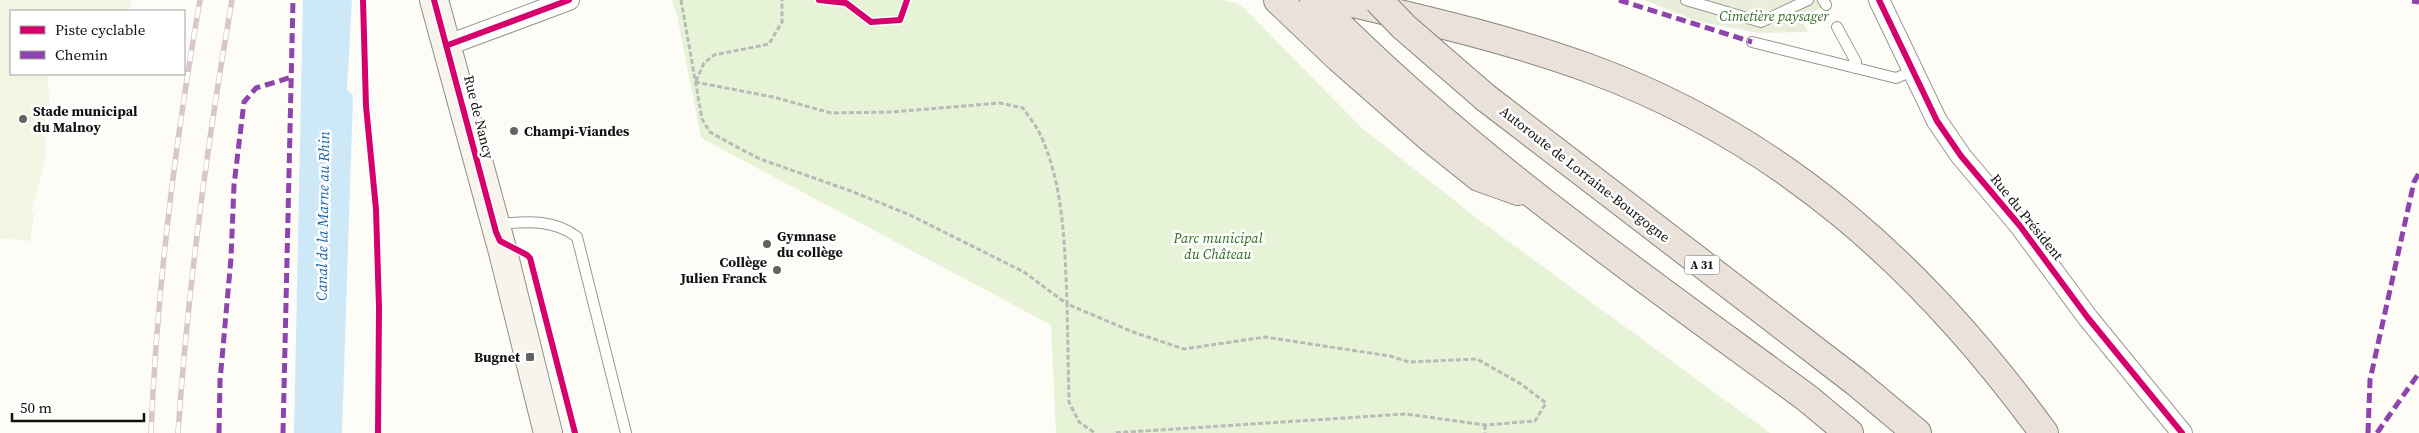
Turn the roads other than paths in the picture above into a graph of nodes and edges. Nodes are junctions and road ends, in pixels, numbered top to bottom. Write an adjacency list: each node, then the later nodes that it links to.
1 (434, 0): 11 (main road, Rue de Nancy)
2 (569, 0): 11 (street)
3 (1378, 0): 19 (highway, Autoroute de Lorraine-Bourgogne / A 31, bridge)
4 (1686, 0): 5 (lane)
5 (1808, 0)
6 (1879, 0): 13 (street, Rue du Président)
7 (1283, 5): 14 (highway)
8 (1329, 6): 14 (highway); 20 (highway)
9 (1837, 26): 12 (lane)
10 (1752, 42): 12 (lane)
11 (448, 45): 15 (main road, Rue de Nancy)
12 (1855, 68): 13 (lane)
13 (1913, 71): 21 (street, Rue du Président)
14 (1538, 199): 18 (highway)
15 (494, 224): 16 (main road, Rue de Nancy); 17 (lane)
16 (548, 433)
17 (626, 433)
18 (1849, 433)
19 (1917, 433)
20 (2044, 433)
21 (2182, 433)

